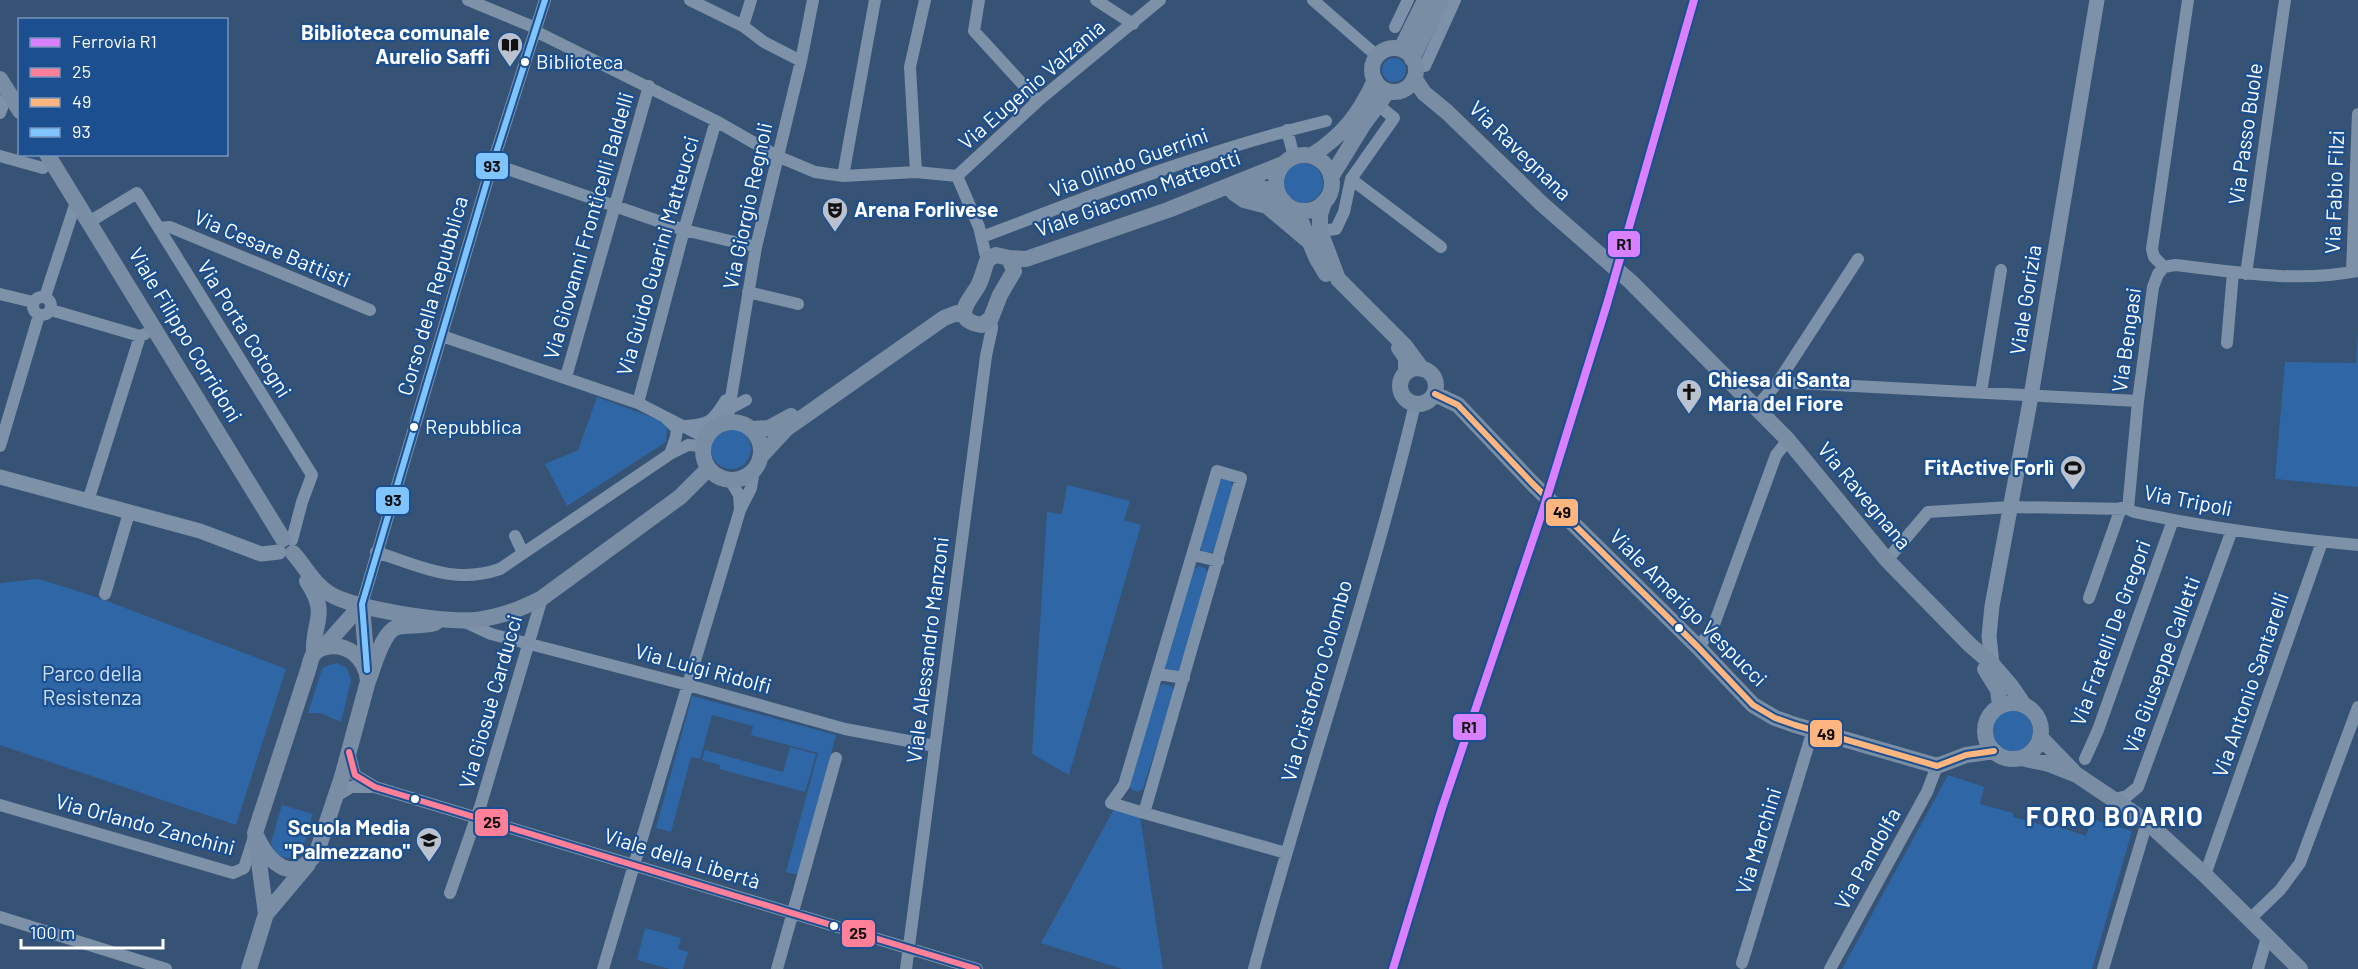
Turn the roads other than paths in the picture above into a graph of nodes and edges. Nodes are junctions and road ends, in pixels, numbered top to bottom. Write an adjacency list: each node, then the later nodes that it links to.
1 (468, 0): 21 (street)
2 (545, 0): 21 (street, Corso della Repubblica)
3 (690, 0): 19 (street)
4 (751, 0): 19 (street)
5 (813, 0): 23 (street, Via Giorgio Regnoli)
6 (875, 0): 44 (street)
7 (925, 0): 43 (street)
8 (979, 0): 29 (street)
9 (1096, 0): 18 (street)
10 (1160, 0): 18 (street, Via Eugenio Valzania)
11 (1313, 0): 22 (street)
12 (1408, 0): 20 (street)
13 (1425, 0): 24 (main road)
14 (2097, 0): 84 (street, Viale Gorizia)
15 (2188, 0): 62 (street)
16 (2285, 0): 66 (street, Via Passo Buole)
17 (1448, 1): 24 (main road)
18 (1133, 24): 29 (street, Via Eugenio Valzania)
19 (743, 26): 23 (street)
20 (1395, 27)
21 (536, 30): 27 (street); 42 (street, Corso della Repubblica)
22 (1377, 56): 24 (main road); 25 (main road)
23 (801, 61): 38 (street, Via Giorgio Regnoli)
24 (1413, 63): 28 (main road); 89 (main road, Via Ravegnana)
25 (1375, 80): 28 (main road); 39 (main road)
26 (4, 85): 31 (main road); 32 (street)
27 (649, 86): 34 (street); 51 (street, Via Giovanni Fronticelli Baldelli)
28 (1388, 91): 30 (main road)
29 (1038, 100): 45 (street, Via Eugenio Valzania)
30 (1378, 105): 46 (main road); 47 (street)
31 (18, 108)
32 (0, 113)
33 (2358, 114): 64 (street, Via Fabio Filzi)
34 (716, 121): 38 (street); 55 (street, Via Guido Guarini Matteucci)
35 (1326, 121): 36 (street, Via Olindo Guerrini)
36 (1287, 130): 41 (street); 56 (street, Via Olindo Guerrini)
37 (0, 156): 40 (street)
38 (777, 156): 44 (street); 58 (street, Via Giorgio Regnoli)
39 (1311, 156): 41 (main road); 46 (main road)
40 (45, 161): 49 (main road, Viale Filippo Corridoni)
41 (1288, 161): 52 (main road); 61 (main road, Viale Giacomo Matteotti)
42 (493, 164): 51 (street); 76 (street, Corso della Repubblica)
43 (916, 172): 44 (street); 45 (street)
44 (843, 176)
45 (957, 176): 56 (street)
46 (1331, 177): 50 (main road)
47 (1351, 178): 57 (street); 59 (street)
48 (1234, 193): 52 (main road, Viale Giacomo Matteotti); 57 (main road); 61 (main road, Viale Giacomo Matteotti)
49 (76, 202): 53 (main road, Viale Filippo Corridoni); 69 (street)
50 (1324, 202): 52 (main road); 57 (main road)
51 (615, 206): 55 (street); 79 (street, Via Giovanni Fronticelli Baldelli)
52 (1290, 206): 57 (main road)
53 (90, 222): 54 (street, Via Porta Cotogni); 75 (main road, Viale Filippo Corridoni)
54 (159, 228): 72 (street, Via Cesare Battisti); 113 (street, Via Porta Cotogni)
55 (684, 230): 58 (street); 87 (street, Via Guido Guarini Matteucci)
56 (982, 231): 61 (street)
57 (1316, 237): 78 (main road)
58 (756, 247): 67 (street, Via Giorgio Regnoli)
59 (1441, 247)
60 (1858, 259): 80 (street)
61 (1002, 261): 71 (main road); 74 (main road)
62 (2164, 267): 65 (street, Via Bengasi); 86 (street, Via Bengasi)
63 (2001, 270): 82 (street)
64 (2355, 271): 66 (street, Via Bengasi)
65 (2233, 272): 66 (street, Via Bengasi); 77 (street)
66 (2246, 274)
67 (748, 292): 70 (street); 81 (street, Via Giorgio Regnoli)
68 (0, 294): 69 (street)
69 (39, 300): 73 (street)
70 (798, 304)
71 (965, 309): 74 (main road); 93 (main road); 98 (main road)
72 (370, 310)
73 (45, 312): 75 (street); 96 (street)
74 (986, 321): 139 (street, Viale Alessandro Manzoni)
75 (148, 333): 103 (street); 113 (main road, Viale Filippo Corridoni)
76 (442, 336): 79 (street); 114 (street, Corso della Repubblica)
77 (2227, 343)
78 (1414, 371): 83 (main road); 88 (main road)
79 (566, 377): 87 (street)
80 (1778, 381): 82 (street); 89 (street)
81 (732, 391): 90 (street, Via Giorgio Regnoli); 92 (street)
82 (1981, 392): 84 (street)
83 (1435, 394): 88 (main road); 127 (main road, Viale Amerigo Vespucci)
84 (2031, 396): 86 (street); 104 (street, Viale Gorizia)
85 (746, 400): 90 (street)
86 (2138, 401): 105 (street, Via Bengasi)
87 (638, 403): 91 (street)
88 (1415, 404): 155 (street, Via Cristoforo Colombo)
89 (1755, 409): 94 (main road, Via Ravegnana)
90 (728, 415): 93 (main road); 95 (main road)
91 (666, 418): 92 (street); 97 (street)
92 (681, 426): 95 (street)
93 (752, 429): 98 (main road)
94 (1788, 440): 117 (main road, Via Ravegnana); 127 (street)
95 (704, 442): 97 (street); 99 (main road)
96 (0, 446)
97 (670, 454): 115 (street)
98 (758, 463): 101 (main road); 106 (street)
99 (708, 469): 101 (main road); 102 (main road)
100 (0, 477): 103 (street)
101 (727, 480): 102 (main road); 106 (street)
102 (680, 497): 120 (main road)
103 (88, 501): 107 (street)
104 (2011, 507): 105 (street, Via Tripoli); 117 (street, Via Tripoli); 123 (street, Viale Gorizia)
105 (2124, 508): 108 (street, Via Tripoli); 121 (street, Via Bengasi)
106 (740, 510): 133 (street)
107 (129, 513): 113 (street); 119 (street)
108 (2173, 520): 109 (street, Via Tripoli); 144 (street, Via Fratelli De Gregori)
109 (2232, 530): 111 (street, Via Tripoli); 149 (street, Via Giuseppe Calletti)
110 (514, 536): 115 (street)
111 (2322, 542): 112 (street, Via Tripoli); 158 (street, Via Antonio Santarelli)
112 (2358, 545)
113 (286, 548): 122 (main road, Viale Filippo Corridoni); 128 (main road, Viale Filippo Corridoni)
114 (376, 552): 115 (street); 122 (street, Corso della Repubblica)
115 (523, 553)
116 (1193, 555): 118 (street); 118 (street); 130 (street)
117 (1887, 560): 126 (main road, Via Ravegnana)
118 (1218, 561): 132 (street)
119 (105, 594)
120 (542, 598): 124 (main road); 125 (street, Via Giosuè Carducci)
121 (2089, 598)
122 (362, 604): 124 (main road); 128 (main road); 131 (main road)
123 (1992, 606): 126 (street, Viale Gorizia); 129 (street, Viale Gorizia)
124 (454, 620): 125 (street, Via Luigi Ridolfi); 131 (main road)
125 (528, 643): 133 (street, Via Luigi Ridolfi); 152 (street, Via Giosuè Carducci)
126 (1969, 645): 129 (main road, Via Ravegnana); 135 (main road, Via Ravegnana)
127 (1698, 647): 137 (main road, Viale Amerigo Vespucci)
128 (318, 651): 131 (main road); 154 (main road)
129 (1992, 664): 134 (main road, Via Ravegnana)
130 (1158, 674): 132 (street); 151 (street)
131 (368, 676): 141 (main road)
132 (1184, 678): 151 (street)
133 (688, 685): 139 (street, Via Luigi Ridolfi); 157 (street)
134 (2024, 705): 135 (main road); 138 (main road)
135 (2000, 706): 140 (main road)
136 (2358, 707): 163 (street)
137 (1813, 730): 145 (main road, Viale Amerigo Vespucci); 166 (street, Via Marchini)
138 (2040, 737): 143 (main road); 146 (main road)
139 (935, 746): 165 (street, Viale Alessandro Manzoni)
140 (1994, 750): 143 (main road); 145 (main road)
141 (349, 752): 147 (street, Viale della Libertà); 148 (main road)
142 (836, 758): 160 (street)
143 (2021, 758): 146 (main road)
144 (2085, 759)
145 (1937, 766): 174 (street, Via Pandolfa)
146 (2077, 775): 149 (main road)
147 (375, 787): 148 (street, Viale della Libertà); 152 (street, Viale della Libertà)
148 (336, 796): 156 (main road)
149 (2114, 799): 153 (main road)
150 (0, 805): 154 (street, Via Orlando Zanchini)
151 (1144, 813): 155 (street)
152 (477, 818): 157 (street, Viale della Libertà); 159 (street, Via Giosuè Carducci)
153 (2147, 822): 158 (main road); 175 (street)
154 (255, 833): 156 (main road); 161 (main road)
155 (1286, 853): 173 (street, Via Cristoforo Colombo)
156 (310, 861): 161 (main road)
157 (633, 865): 160 (street, Viale della Libertà); 169 (street)
158 (2205, 875): 163 (main road)
159 (450, 893)
160 (793, 913): 165 (street, Viale della Libertà); 170 (street)
161 (266, 914): 168 (main road)
162 (0, 917): 167 (street)
163 (2250, 919): 164 (main road)
164 (2267, 937): 176 (street); 177 (main road)
165 (908, 948): 171 (street, Viale Alessandro Manzoni); 172 (street, Viale della Libertà)
166 (1743, 963)
167 (166, 969)
168 (249, 969)
169 (603, 969)
170 (777, 969)
171 (906, 969)
172 (977, 969)
173 (1254, 969)
174 (1830, 969)
175 (2103, 969)
176 (2258, 969)
177 (2300, 969)

